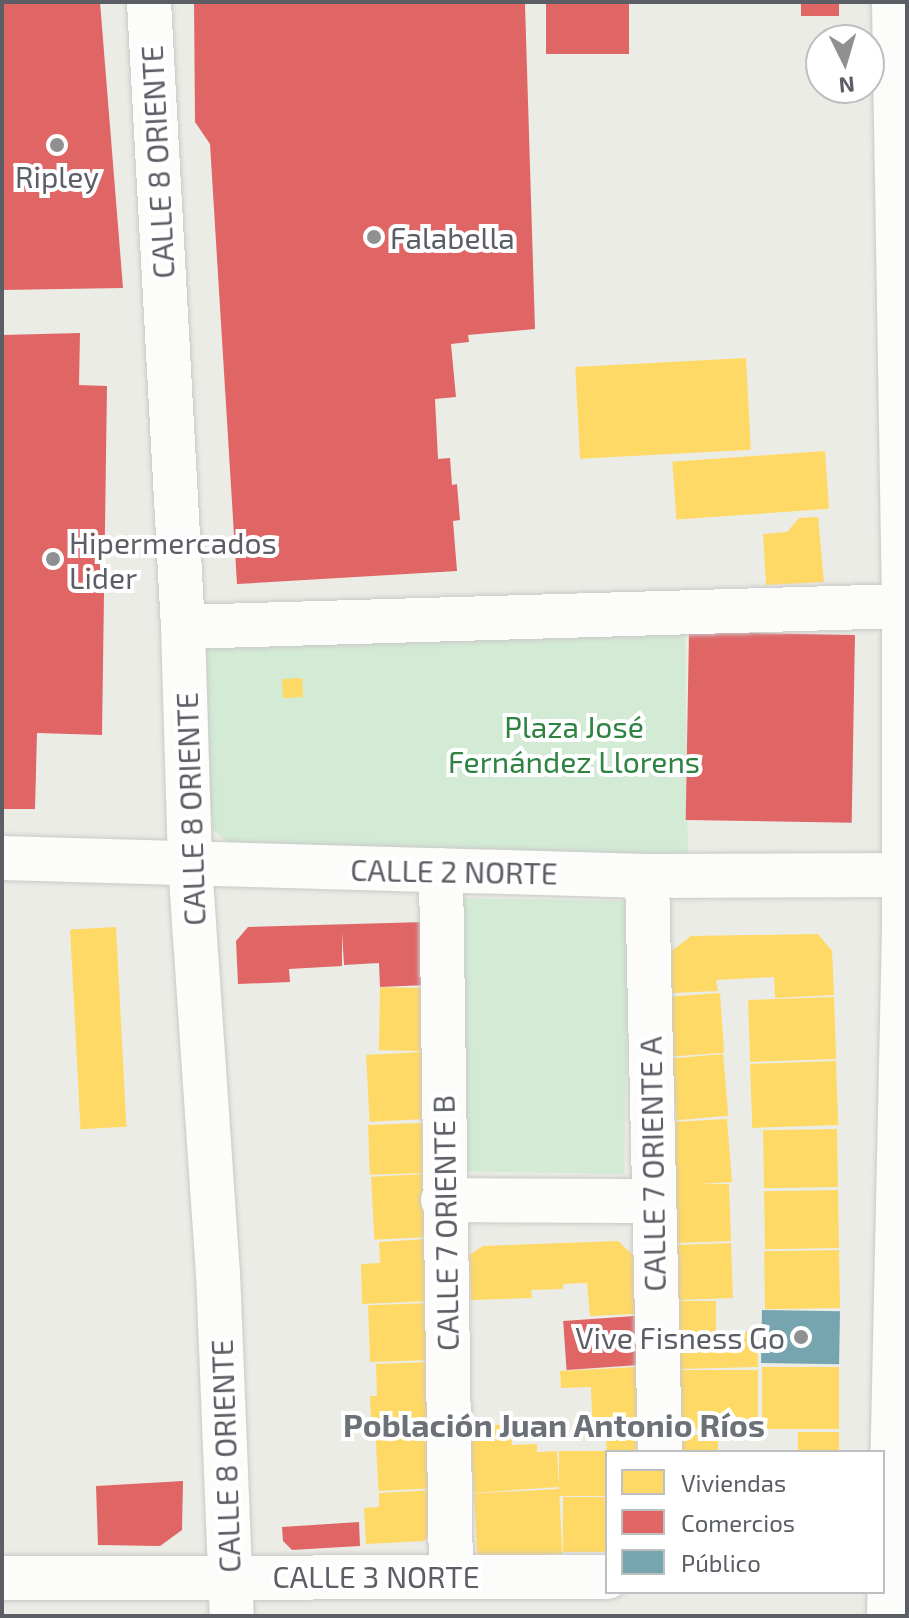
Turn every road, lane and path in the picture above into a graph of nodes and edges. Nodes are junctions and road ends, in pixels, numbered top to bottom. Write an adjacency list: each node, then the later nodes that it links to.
1 (149, 2): 4 (street, CALLE 8 ORIENTE)
2 (894, 2): 3 (street)
3 (904, 606): 4 (street); 8 (street)
4 (183, 627): 6 (street, CALLE 8 ORIENTE)
5 (2, 858): 6 (street, CALLE 2 NORTE)
6 (190, 864): 7 (street, CALLE 2 NORTE); 17 (street, CALLE 8 ORIENTE)
7 (441, 870): 9 (street, CALLE 2 NORTE); 10 (street, CALLE 7 ORIENTE B)
8 (905, 875): 9 (street, CALLE 2 NORTE); 16 (street)
9 (647, 876): 11 (street, CALLE 7 ORIENTE A)
10 (443, 1200): 11 (street); 13 (street, CALLE 7 ORIENTE B)
11 (652, 1201): 12 (street, CALLE 7 ORIENTE A)
12 (660, 1450)
13 (451, 1576): 14 (street, CALLE 3 NORTE); 17 (street, CALLE 3 NORTE)
14 (605, 1577)
15 (2, 1578): 17 (street, CALLE 3 NORTE)
16 (892, 1588)
17 (230, 1595)

